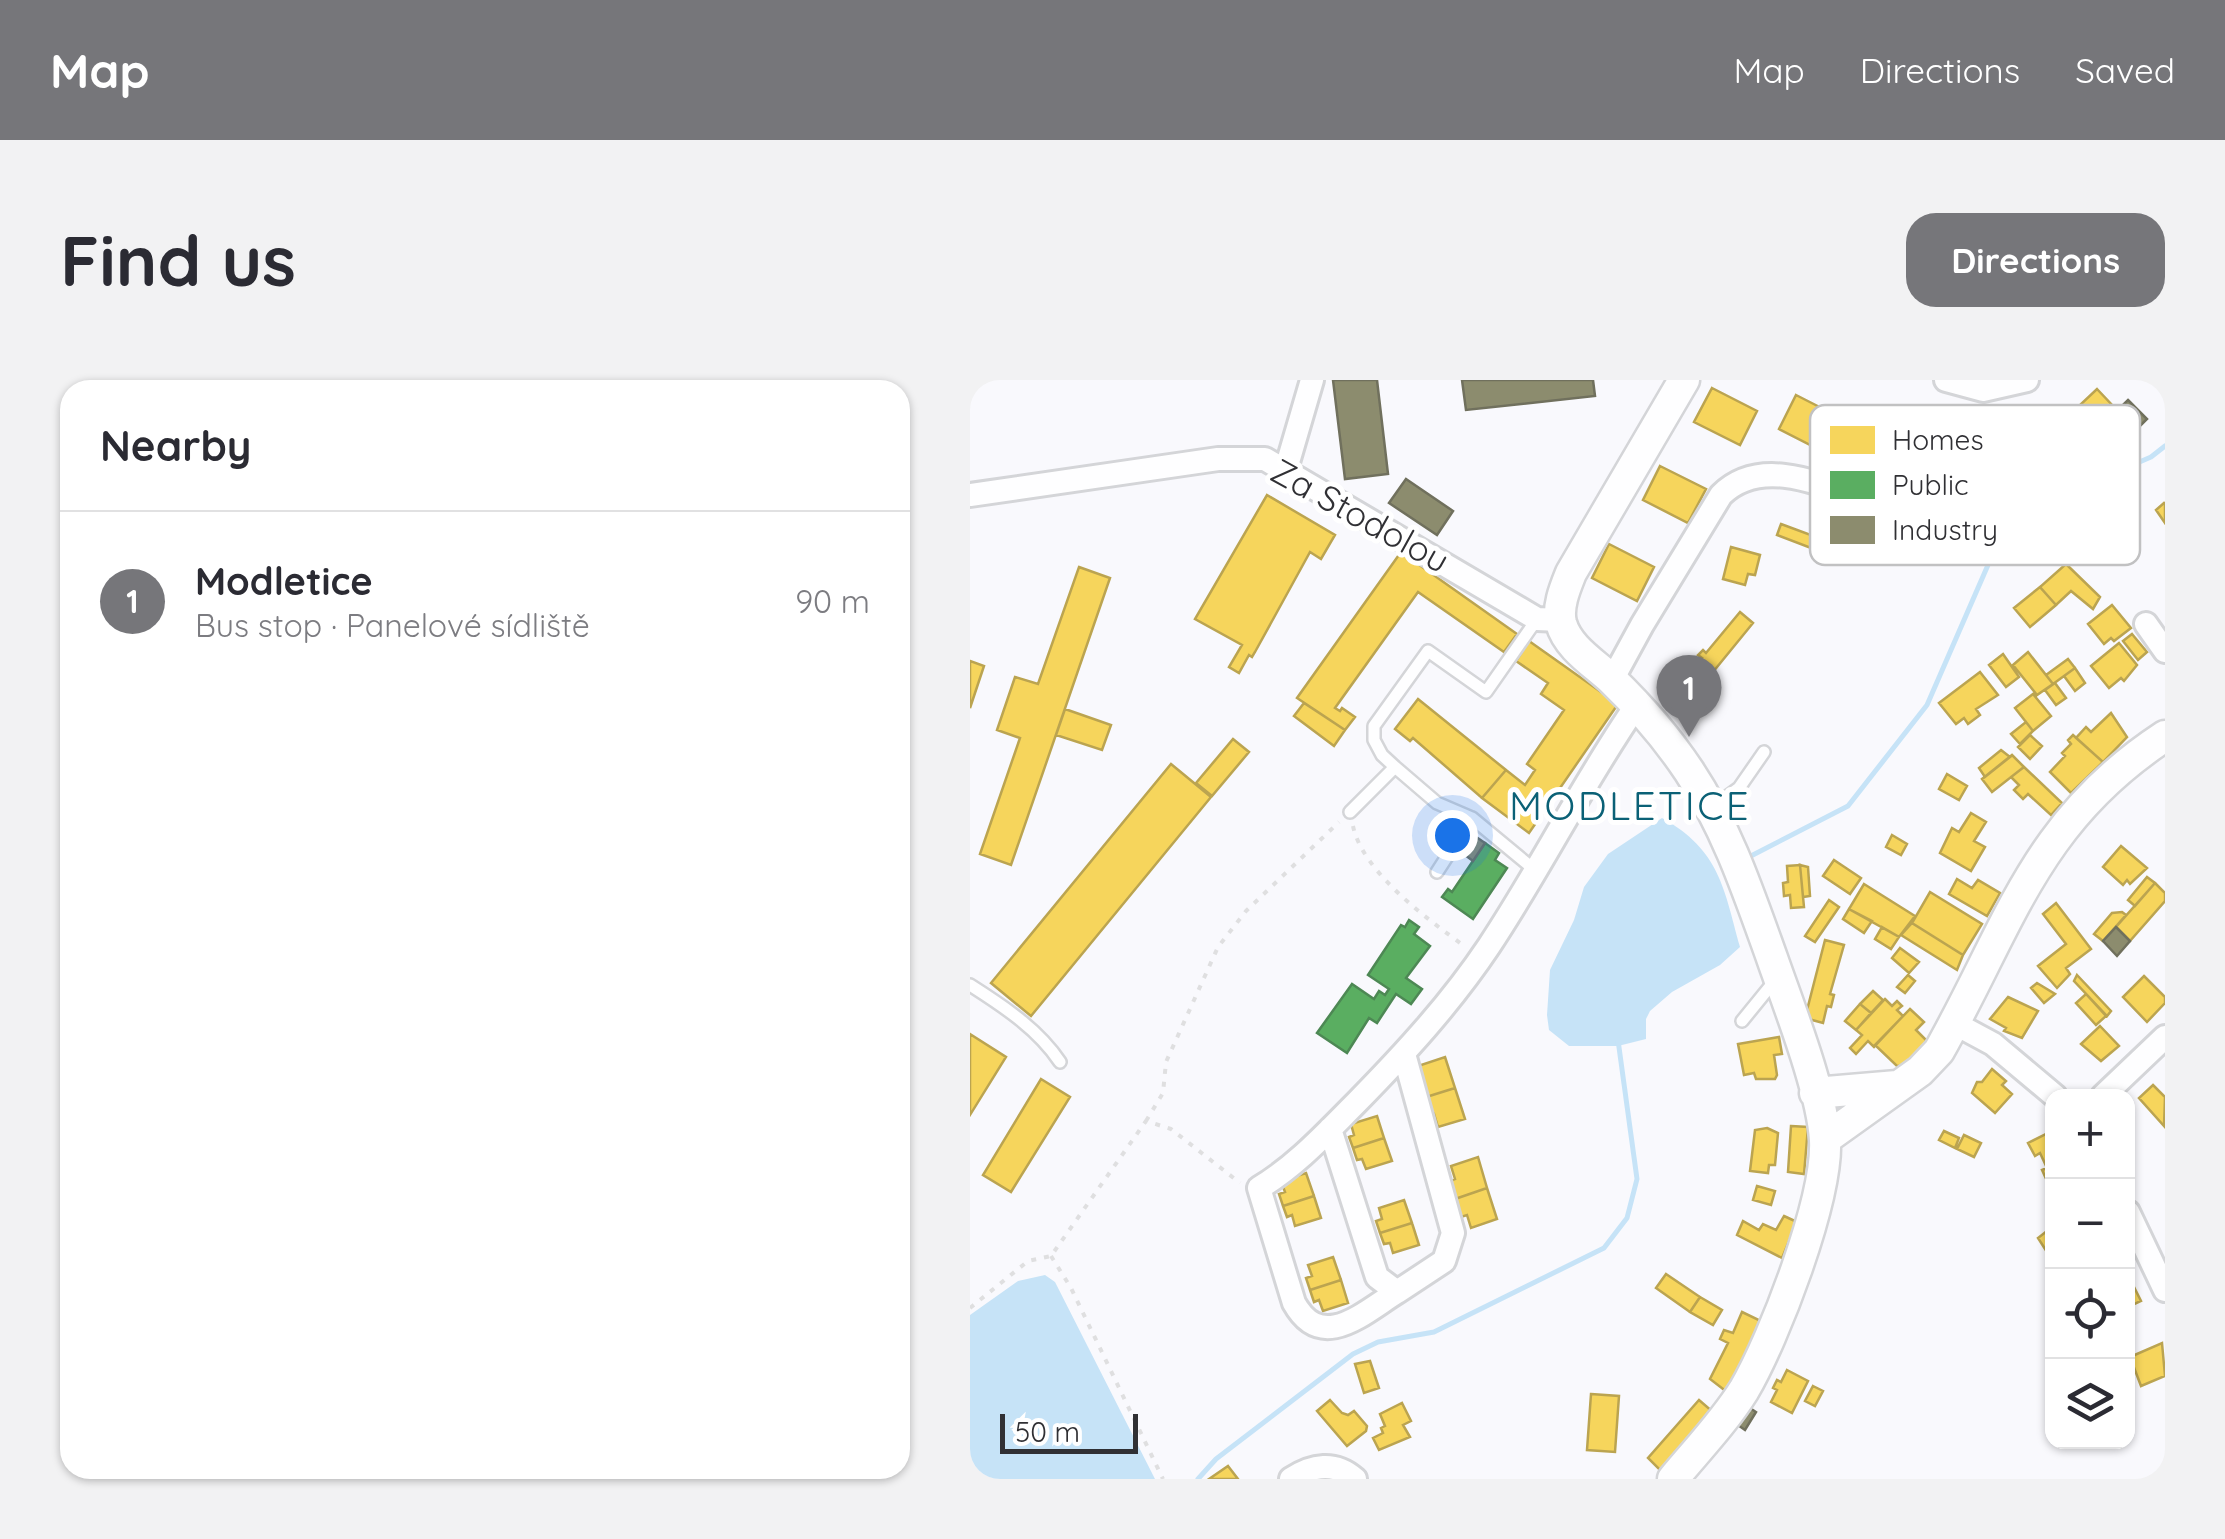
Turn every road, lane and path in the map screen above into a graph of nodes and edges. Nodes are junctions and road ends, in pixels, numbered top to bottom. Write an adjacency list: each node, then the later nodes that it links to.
1 (1312, 380): 5 (street)
2 (1684, 380): 8 (street)
3 (1946, 380): 4 (street)
4 (2027, 380)
5 (1286, 469): 7 (street, Za Stodolou); 8 (street, Za Stodolou)
6 (1810, 480): 11 (street)
7 (970, 495)
8 (1548, 619): 11 (street); 15 (lane)
9 (2146, 624): 10 (street)
10 (2165, 651)
11 (1612, 680): 12 (street)
12 (1636, 706): 16 (street); 19 (street)
13 (2165, 736): 25 (street)
14 (1764, 752): 16 (lane)
15 (1395, 767): 17 (lane); 18 (lane)
16 (1712, 808): 22 (street)
17 (1350, 812): 21 (path); 33 (path)
18 (1472, 818): 19 (lane); 20 (lane)
19 (1536, 871): 21 (street)
20 (1436, 872)
21 (1480, 957): 27 (street)
22 (1778, 976): 24 (lane); 32 (street)
23 (970, 985): 28 (lane)
24 (1742, 1021)
25 (1954, 1023): 29 (street); 30 (street)
26 (2165, 1037): 31 (street)
27 (1404, 1054): 34 (street); 40 (street)
28 (1060, 1062)
29 (1898, 1086): 32 (street); 35 (street)
30 (2048, 1089)
31 (2111, 1089)
32 (1815, 1093): 35 (street)
33 (1146, 1121): 36 (path); 38 (path)
34 (1330, 1129): 36 (street); 40 (street)
35 (1825, 1140): 45 (street)
36 (1260, 1188): 40 (street)
37 (2135, 1227): 39 (street)
38 (1050, 1256): 41 (path); 42 (path)
39 (2165, 1290)
40 (1397, 1292)
41 (970, 1308)
42 (1163, 1479)
43 (1291, 1479): 44 (street)
44 (1355, 1479)
45 (1673, 1479)

